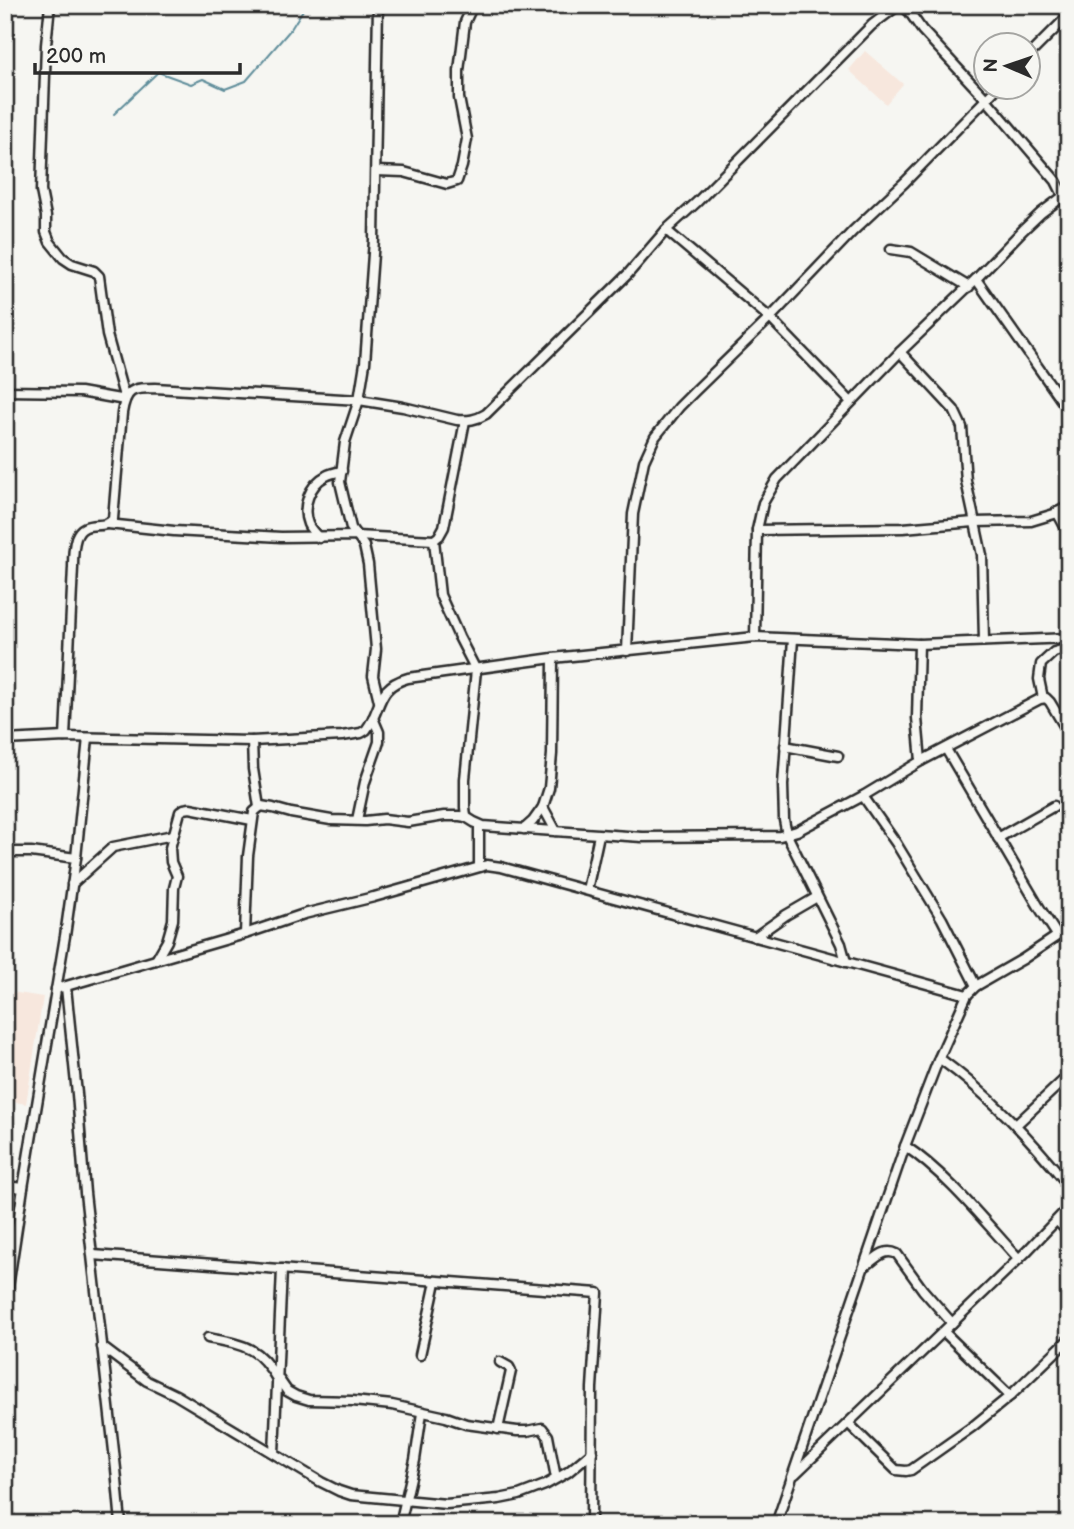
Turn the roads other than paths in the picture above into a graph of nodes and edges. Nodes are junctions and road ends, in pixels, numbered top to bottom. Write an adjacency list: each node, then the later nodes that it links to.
1 (50, 5): 23 (street)
2 (378, 5): 13 (street)
3 (473, 5): 13 (street)
4 (924, 5): 7 (street)
5 (1063, 5): 8 (street)
6 (894, 6): 7 (street); 16 (street)
7 (908, 10): 10 (street)
8 (1069, 13): 9 (street)
9 (1042, 41)
10 (972, 84)
11 (983, 102): 20 (street)
12 (989, 102): 14 (street)
13 (376, 171): 24 (street)
14 (1066, 194): 15 (street); 18 (street)
15 (1069, 207)
16 (666, 230): 20 (street); 27 (street)
17 (891, 249): 19 (street)
18 (976, 279): 19 (street); 26 (street)
19 (969, 286): 21 (street)
20 (770, 318): 25 (street); 44 (street)
21 (900, 352): 25 (street); 31 (street)
22 (5, 391): 23 (street)
23 (125, 400): 24 (street); 32 (street)
24 (359, 400): 27 (street); 28 (street)
25 (851, 402): 33 (street)
26 (1069, 411)
27 (465, 421): 37 (street)
28 (342, 471): 35 (street); 36 (street)
29 (1069, 506): 30 (street)
30 (1057, 512): 31 (street); 34 (street)
31 (974, 522): 33 (street); 41 (street)
32 (108, 524): 36 (street); 51 (street)
33 (757, 530): 38 (street)
34 (1069, 534)
35 (356, 536): 36 (street); 37 (street); 48 (street)
36 (318, 538)
37 (433, 540): 46 (street)
38 (755, 637): 40 (street); 44 (street)
39 (1069, 638): 41 (street)
40 (793, 639): 42 (street); 55 (street)
41 (984, 641): 42 (street)
42 (919, 644): 58 (street)
43 (1069, 648): 47 (street)
44 (627, 651): 45 (street)
45 (553, 658): 46 (street); 62 (street)
46 (476, 670): 48 (street); 63 (street)
47 (1043, 698): 50 (street); 56 (street)
48 (379, 701): 49 (street)
49 (373, 718): 54 (street); 65 (street)
50 (1069, 734)
51 (65, 737): 52 (street); 53 (street)
52 (88, 738): 54 (street); 74 (street)
53 (5, 740)
54 (252, 741): 61 (street)
55 (785, 746): 57 (street); 71 (street)
56 (946, 749): 58 (street); 72 (street)
57 (838, 756)
58 (921, 761): 59 (street)
59 (863, 796): 71 (street); 85 (street)
60 (1054, 806): 72 (street)
61 (259, 807): 64 (street); 65 (street)
62 (544, 807): 67 (street); 68 (street)
63 (466, 817): 65 (street); 66 (street)
64 (252, 820): 69 (street); 80 (street)
65 (357, 820)
66 (479, 825): 67 (street); 75 (street)
67 (524, 829): 68 (street)
68 (556, 831): 70 (street)
69 (173, 835): 76 (street); 83 (street)
70 (599, 835): 71 (street); 77 (street)
71 (787, 835): 78 (street)
72 (999, 838): 81 (street)
73 (5, 852): 74 (street)
74 (76, 858): 76 (street)
75 (479, 866): 77 (street); 80 (street)
76 (72, 884): 86 (street)
77 (587, 890): 82 (street)
78 (817, 897): 82 (street); 84 (street)
79 (1069, 928): 81 (street)
80 (245, 934): 83 (street)
81 (1058, 935): 85 (street)
82 (755, 937): 84 (street)
83 (156, 960): 86 (street)
84 (846, 962): 87 (street)
85 (976, 986): 87 (street)
86 (61, 988): 94 (street); 98 (street)
87 (967, 995): 88 (street)
88 (939, 1058): 90 (street); 91 (street)
89 (1069, 1075): 90 (street)
90 (1017, 1124): 93 (street)
91 (905, 1146): 99 (street); 100 (street)
92 (5, 1186): 94 (street)
93 (1069, 1186)
94 (23, 1188): 103 (street)
95 (1069, 1207): 96 (street)
96 (1057, 1222): 97 (street); 99 (street)
97 (1069, 1233)
98 (93, 1255): 101 (street); 108 (street)
99 (1018, 1259): 104 (street)
100 (863, 1267): 104 (street); 118 (street)
101 (282, 1269): 102 (street); 111 (street)
102 (436, 1282): 109 (street); 116 (street)
103 (5, 1307)
104 (952, 1323): 105 (street)
105 (944, 1332): 112 (street); 114 (street)
106 (208, 1338): 111 (street)
107 (1069, 1339): 112 (street)
108 (102, 1347): 117 (street); 122 (street)
109 (420, 1355)
110 (500, 1363): 115 (street)
111 (278, 1379): 113 (street); 117 (street)
112 (1010, 1396): 114 (street)
113 (422, 1413): 115 (street); 120 (street)
114 (848, 1423): 118 (street)
115 (498, 1429): 119 (street)
116 (592, 1452): 119 (street); 124 (street)
117 (274, 1453): 120 (street)
118 (793, 1476): 125 (street)
119 (556, 1478): 120 (street)
120 (407, 1500): 123 (street)
121 (1069, 1514): 126 (street)
122 (121, 1524)
123 (400, 1524)
124 (591, 1524)
125 (776, 1524)
126 (1066, 1524)

